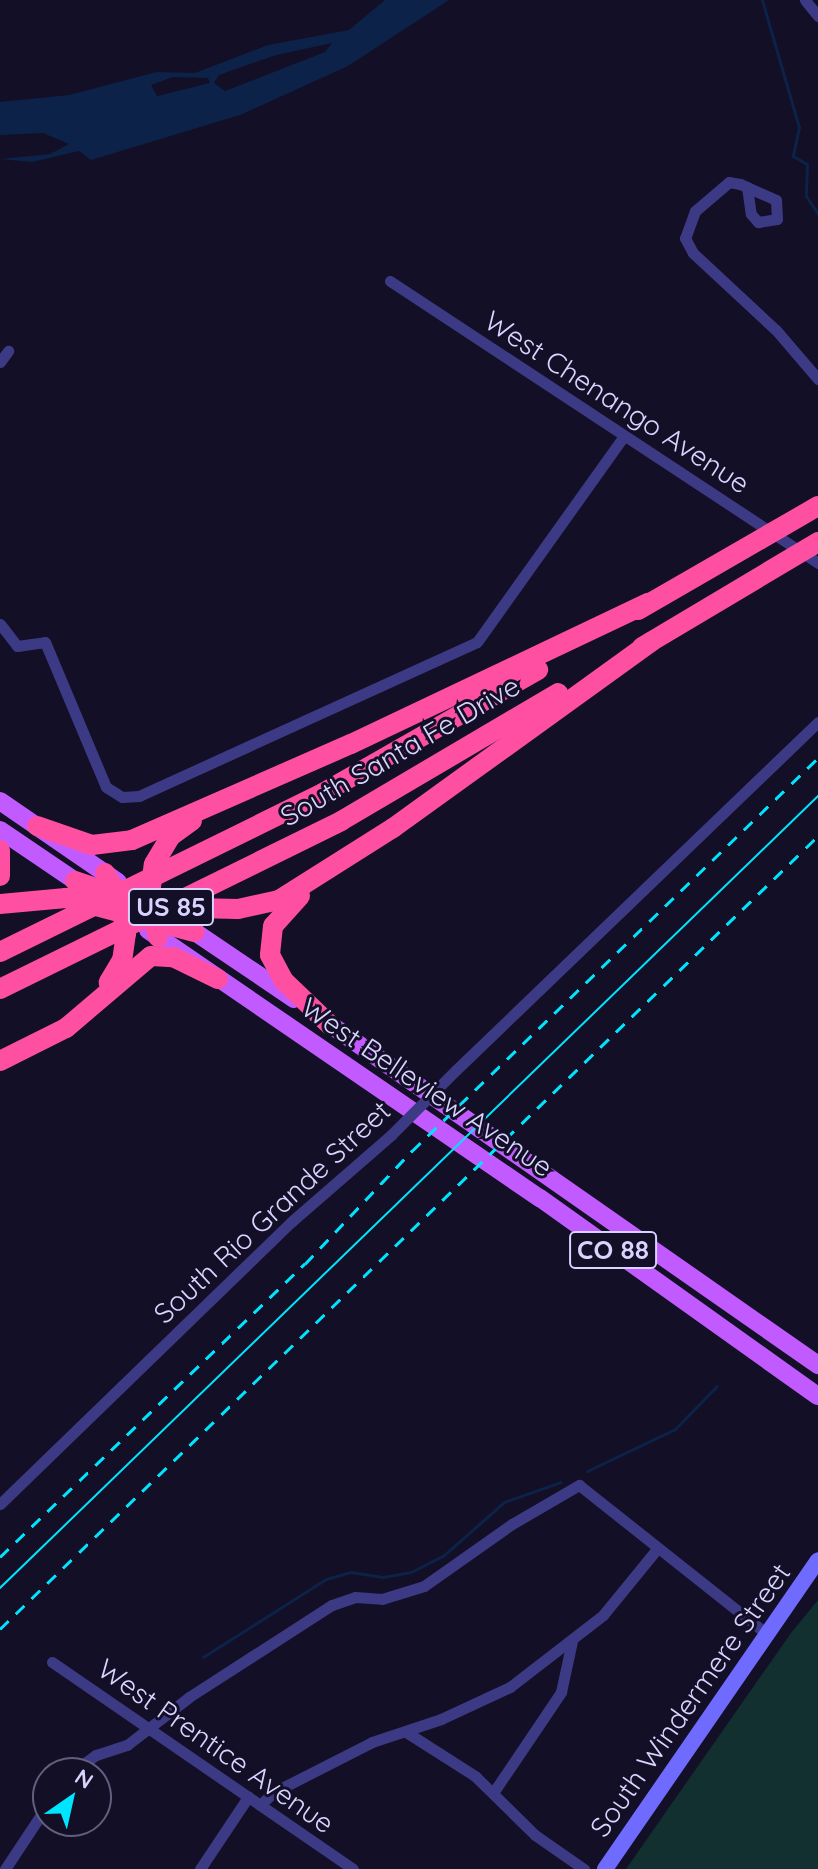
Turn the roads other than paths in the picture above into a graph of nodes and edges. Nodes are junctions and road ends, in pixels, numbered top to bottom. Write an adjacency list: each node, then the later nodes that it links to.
1 (805, 0): 2 (street)
2 (818, 16)
3 (747, 187): 7 (street)
4 (390, 281): 8 (street, West Chenango Avenue)
5 (8, 351): 6 (street)
6 (0, 362)
7 (818, 379)
8 (623, 437): 10 (street, West Chenango Avenue); 13 (street)
9 (818, 506): 10 (highway, South Santa Fe Drive / US 85)
10 (773, 532): 11 (street, West Chenango Avenue); 12 (highway, South Santa Fe Drive / US 85)
11 (813, 552): 14 (highway, South Santa Fe Drive / US 85)
12 (648, 603): 16 (highway); 29 (highway, South Santa Fe Drive / US 85, bridge)
13 (0, 624)
14 (652, 641): 23 (highway); 31 (highway, South Santa Fe Drive / US 85, bridge)
15 (818, 722): 36 (street, South Rio Grande Street, bridge)
16 (230, 798): 18 (highway); 27 (highway)
17 (0, 801): 18 (main road, West Belleview Avenue / CO 88)
18 (37, 826): 21 (main road, West Belleview Avenue / CO 88)
19 (0, 830): 24 (main road)
20 (0, 850): 22 (highway)
21 (105, 873): 26 (highway); 27 (main road, West Belleview Avenue / CO 88)
22 (0, 876)
23 (317, 879): 27 (highway); 32 (highway)
24 (75, 881): 26 (highway)
25 (0, 904): 26 (highway)
26 (121, 905): 27 (highway); 27 (main road, West Belleview Avenue / CO 88); 33 (highway)
27 (153, 920): 28 (highway); 30 (main road, West Belleview Avenue / CO 88)
28 (195, 932): 32 (main road, West Belleview Avenue / CO 88)
29 (0, 952)
30 (218, 979): 33 (highway); 35 (main road, West Belleview Avenue / CO 88)
31 (0, 989)
32 (330, 1025): 34 (main road, West Belleview Avenue / CO 88)
33 (0, 1061)
34 (818, 1365)
35 (818, 1396)
36 (0, 1504)
37 (656, 1550): 39 (street); 40 (street); 42 (street)
38 (818, 1560): 39 (street, South Windermere Street)
39 (766, 1633): 53 (street, South Windermere Street)
40 (572, 1641): 43 (street); 45 (street)
41 (52, 1662): 42 (street, West Prentice Avenue)
42 (149, 1729): 44 (street); 46 (street, West Prentice Avenue)
43 (406, 1732): 45 (street); 47 (street)
44 (99, 1757)
45 (493, 1793): 52 (street)
46 (248, 1797): 47 (street, West Prentice Avenue); 50 (street)
47 (260, 1805): 51 (street, West Prentice Avenue)
48 (32, 1828): 49 (street)
49 (5, 1869)
50 (200, 1869)
51 (353, 1869)
52 (584, 1869)
53 (605, 1869)

